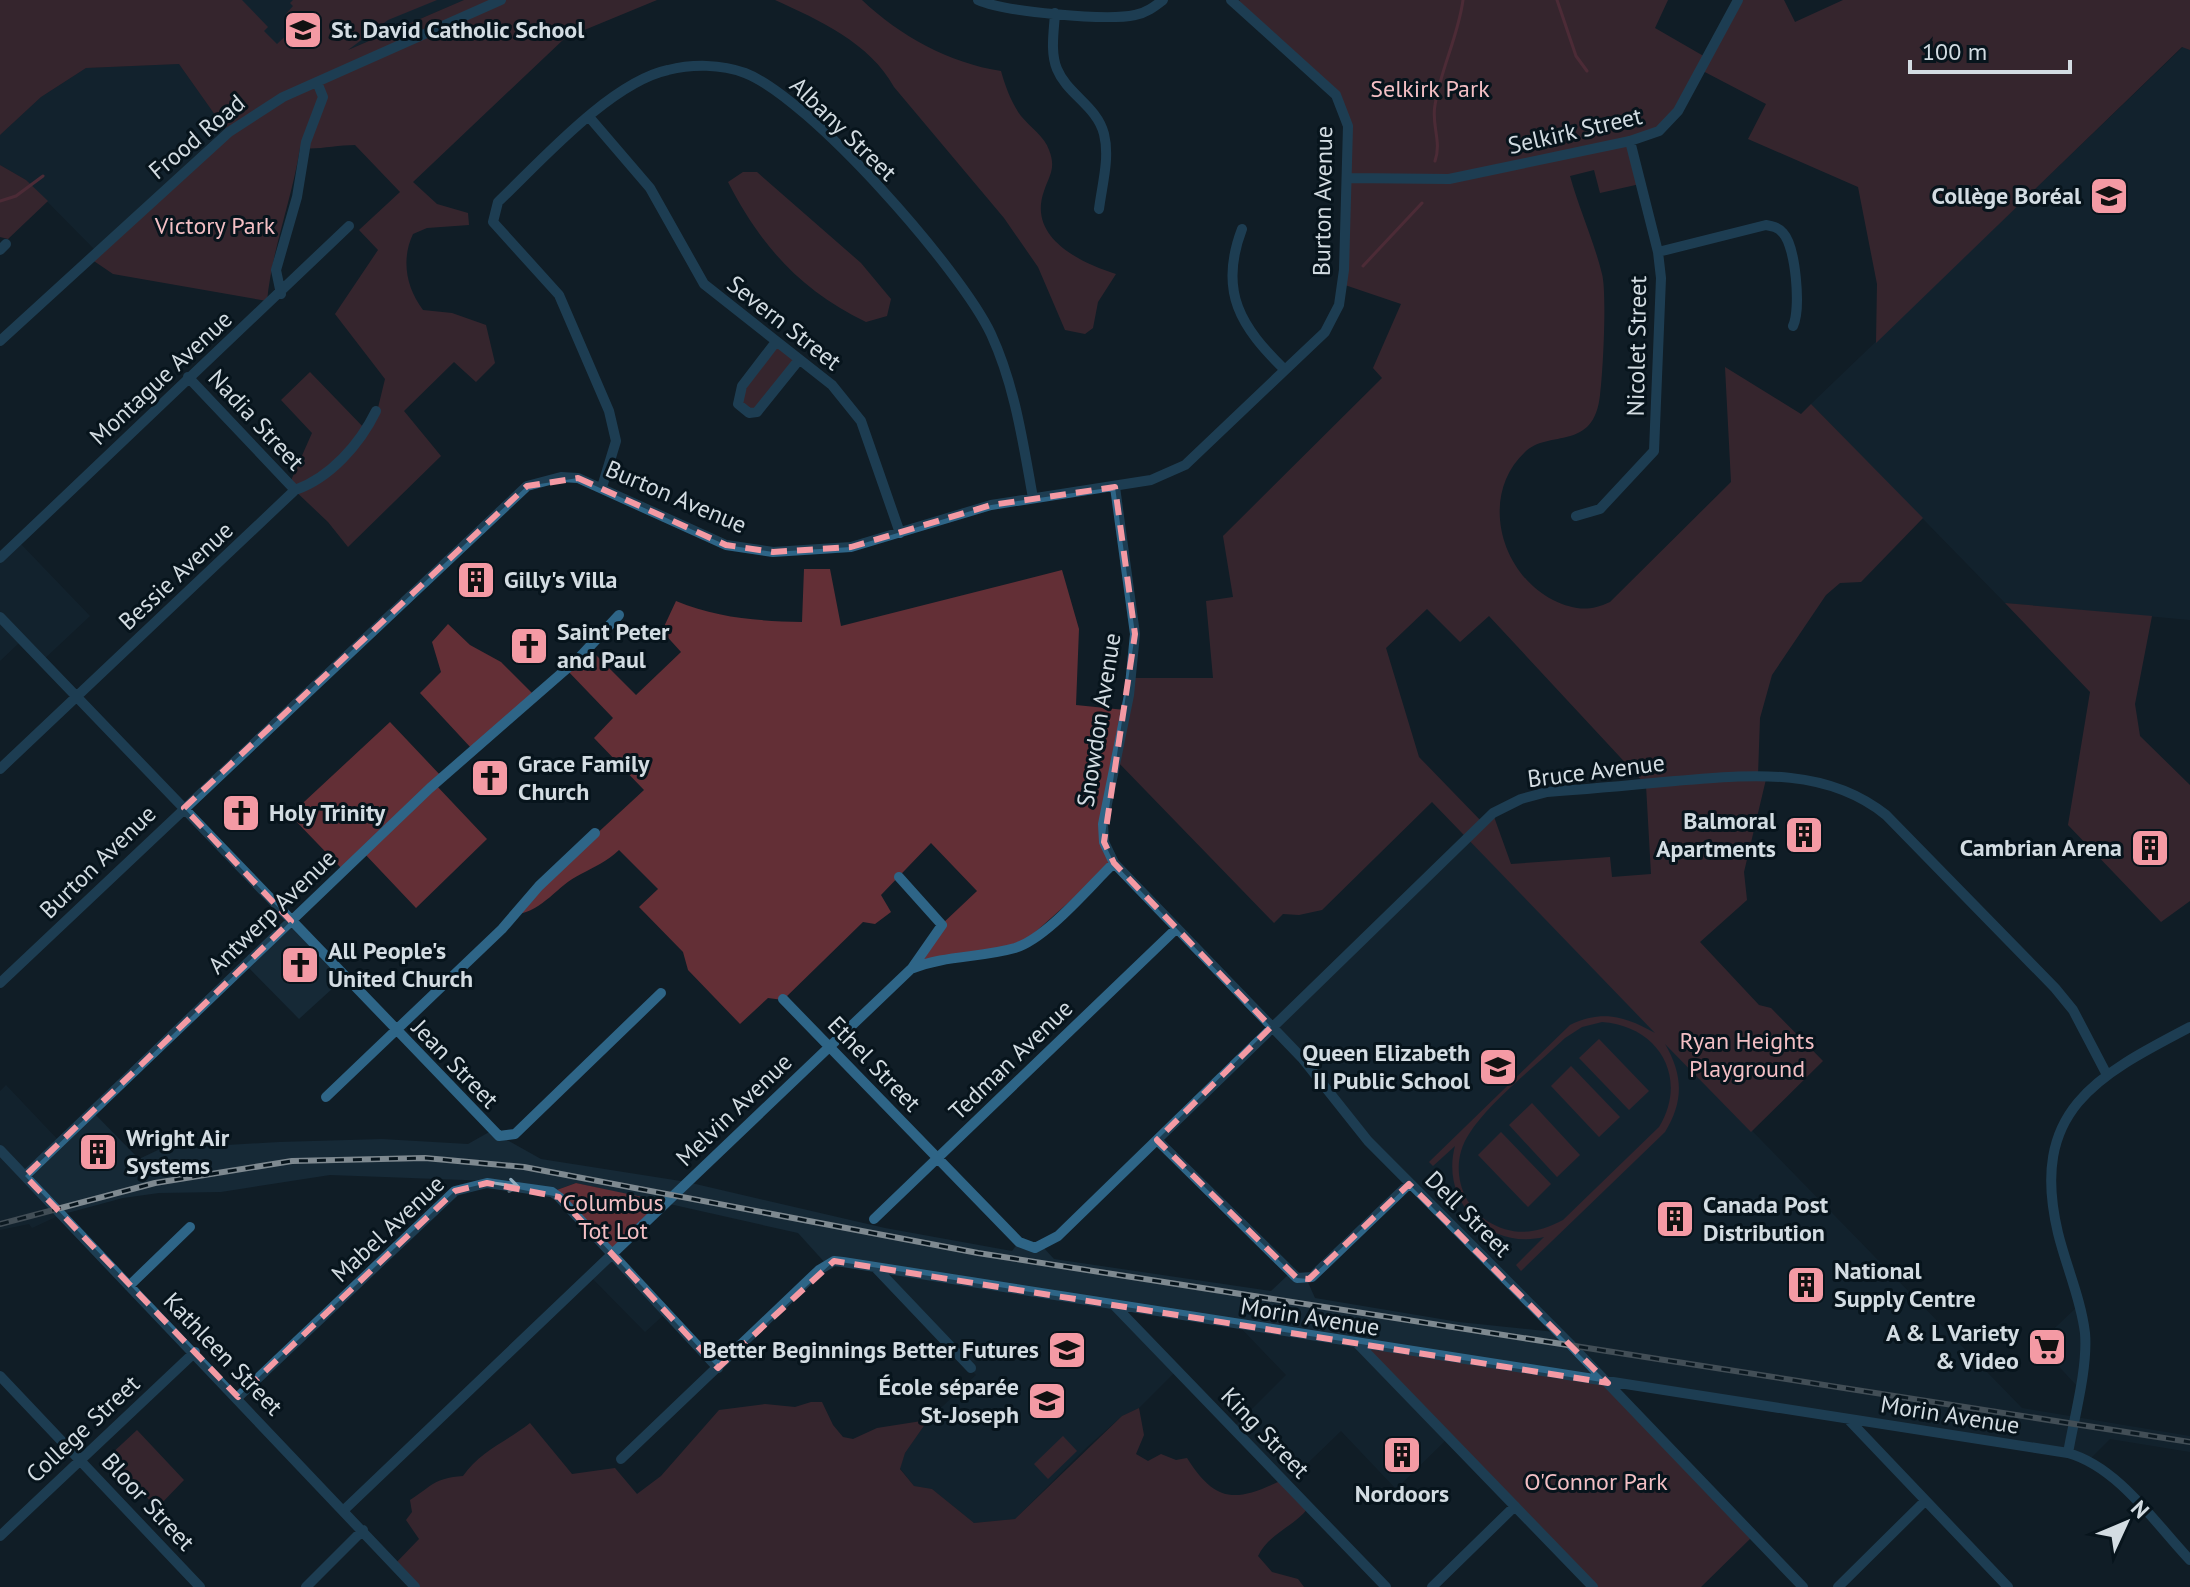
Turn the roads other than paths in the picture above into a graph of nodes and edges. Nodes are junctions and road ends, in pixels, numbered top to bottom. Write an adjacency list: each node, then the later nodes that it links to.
1 (501, 0): 7 (street, Frood Road)
2 (978, 0): 6 (street)
3 (1163, 0): 6 (street)
4 (1231, 0): 10 (street, Burton Avenue)
5 (1738, 0): 9 (street, Selkirk Street)
6 (1055, 13): 11 (street)
7 (317, 82): 15 (street); 17 (street, Frood Road)
8 (590, 118): 18 (street, Severn Street); 23 (street, Albany Street); 26 (street, Albany Street)
9 (1630, 141): 10 (street, Selkirk Street); 14 (street, Nicolet Street)
10 (1347, 178): 20 (street, Burton Avenue)
11 (1099, 209)
12 (349, 226): 15 (street, Montague Avenue)
13 (1242, 229): 20 (street)
14 (1658, 252): 16 (street); 27 (street, Nicolet Street)
15 (281, 294): 21 (street, Montague Avenue)
16 (1793, 326)
17 (0, 341)
18 (775, 343): 19 (street, Severn Street); 19 (street)
19 (798, 361): 28 (street, Severn Street)
20 (1285, 370): 24 (street, Burton Avenue)
21 (188, 377): 25 (street, Nadia Street); 29 (street, Montague Avenue)
22 (376, 411): 25 (street, Bessie Avenue)
23 (602, 487): 28 (street, Burton Avenue); 34 (street, Burton Avenue)
24 (1115, 487): 26 (street, Burton Avenue); 36 (street, Snowdon Avenue)
25 (295, 490): 32 (street, Bessie Avenue)
26 (1033, 498): 28 (street, Burton Avenue)
27 (1576, 516)
28 (900, 533)
29 (0, 558)
30 (619, 615): 38 (street, Antwerp Avenue)
31 (0, 617): 32 (street, Jean Street)
32 (77, 696): 33 (street, Bessie Avenue); 34 (street, Jean Street)
33 (0, 769)
34 (184, 808): 38 (street, Jean Street); 41 (street, Burton Avenue)
35 (595, 833): 46 (street)
36 (1114, 863): 39 (street, Dell Street); 40 (street, Melvin Avenue)
37 (899, 877): 40 (street)
38 (291, 921): 46 (street, Jean Street); 53 (street, Antwerp Avenue)
39 (1176, 929): 44 (street, Dell Street); 52 (street, Tedman Avenue)
40 (911, 969): 47 (street, Melvin Avenue)
41 (0, 983)
42 (661, 993): 46 (street, Jean Street)
43 (783, 999): 47 (street, Ethel Street)
44 (1271, 1027): 48 (street, Bruce Avenue); 50 (street, Bruce Avenue); 54 (street, Dell Street)
45 (2190, 1027): 48 (street)
46 (396, 1031): 49 (street)
47 (830, 1046): 52 (street, Ethel Street); 58 (street, Melvin Avenue)
48 (2106, 1073): 70 (street)
49 (326, 1097)
50 (1157, 1140): 54 (street); 57 (street, Bruce Avenue)
51 (0, 1150): 53 (street, Kathleen Street)
52 (937, 1158): 55 (street, Tedman Avenue); 57 (street, Ethel Street)
53 (25, 1176): 60 (street, Kathleen Street)
54 (1409, 1184): 67 (street, Dell Street)
55 (874, 1219)
56 (190, 1227): 60 (street)
57 (1043, 1247)
58 (612, 1254): 64 (street, Mabel Avenue); 68 (street, Mabel Avenue, one-way to 58); 75 (street, Melvin Avenue)
59 (875, 1267): 61 (street, Morin Avenue); 64 (street, Morin Avenue); 65 (street)
60 (129, 1286): 63 (street, Kathleen Street)
61 (1115, 1306): 62 (street, Morin Avenue); 82 (street, King Street)
62 (1358, 1344): 67 (street, Morin Avenue); 74 (street)
63 (195, 1352): 68 (street, Kathleen Street); 71 (street, College Street)
64 (718, 1368): 72 (street, Morin Avenue)
65 (971, 1368)
66 (0, 1376): 71 (street, Bloor Street)
67 (1608, 1383): 69 (street, Morin Avenue); 85 (street, Dell Street)
68 (238, 1397): 75 (street, Kathleen Street)
69 (1848, 1419): 70 (street, Morin Avenue); 73 (street)
70 (2068, 1453): 78 (street, Morin Avenue)
71 (79, 1459): 77 (street, College Street); 79 (street, Bloor Street)
72 (621, 1459)
73 (1925, 1501): 86 (street); 87 (street)
74 (1515, 1506): 83 (street); 84 (street)
75 (344, 1510): 76 (street, Kathleen Street)
76 (363, 1530): 80 (street); 81 (street, Kathleen Street)
77 (0, 1536)
78 (2190, 1560)
79 (200, 1587)
80 (306, 1587)
81 (415, 1587)
82 (1386, 1587)
83 (1432, 1587)
84 (1593, 1587)
85 (1803, 1587)
86 (1838, 1587)
87 (2008, 1587)

